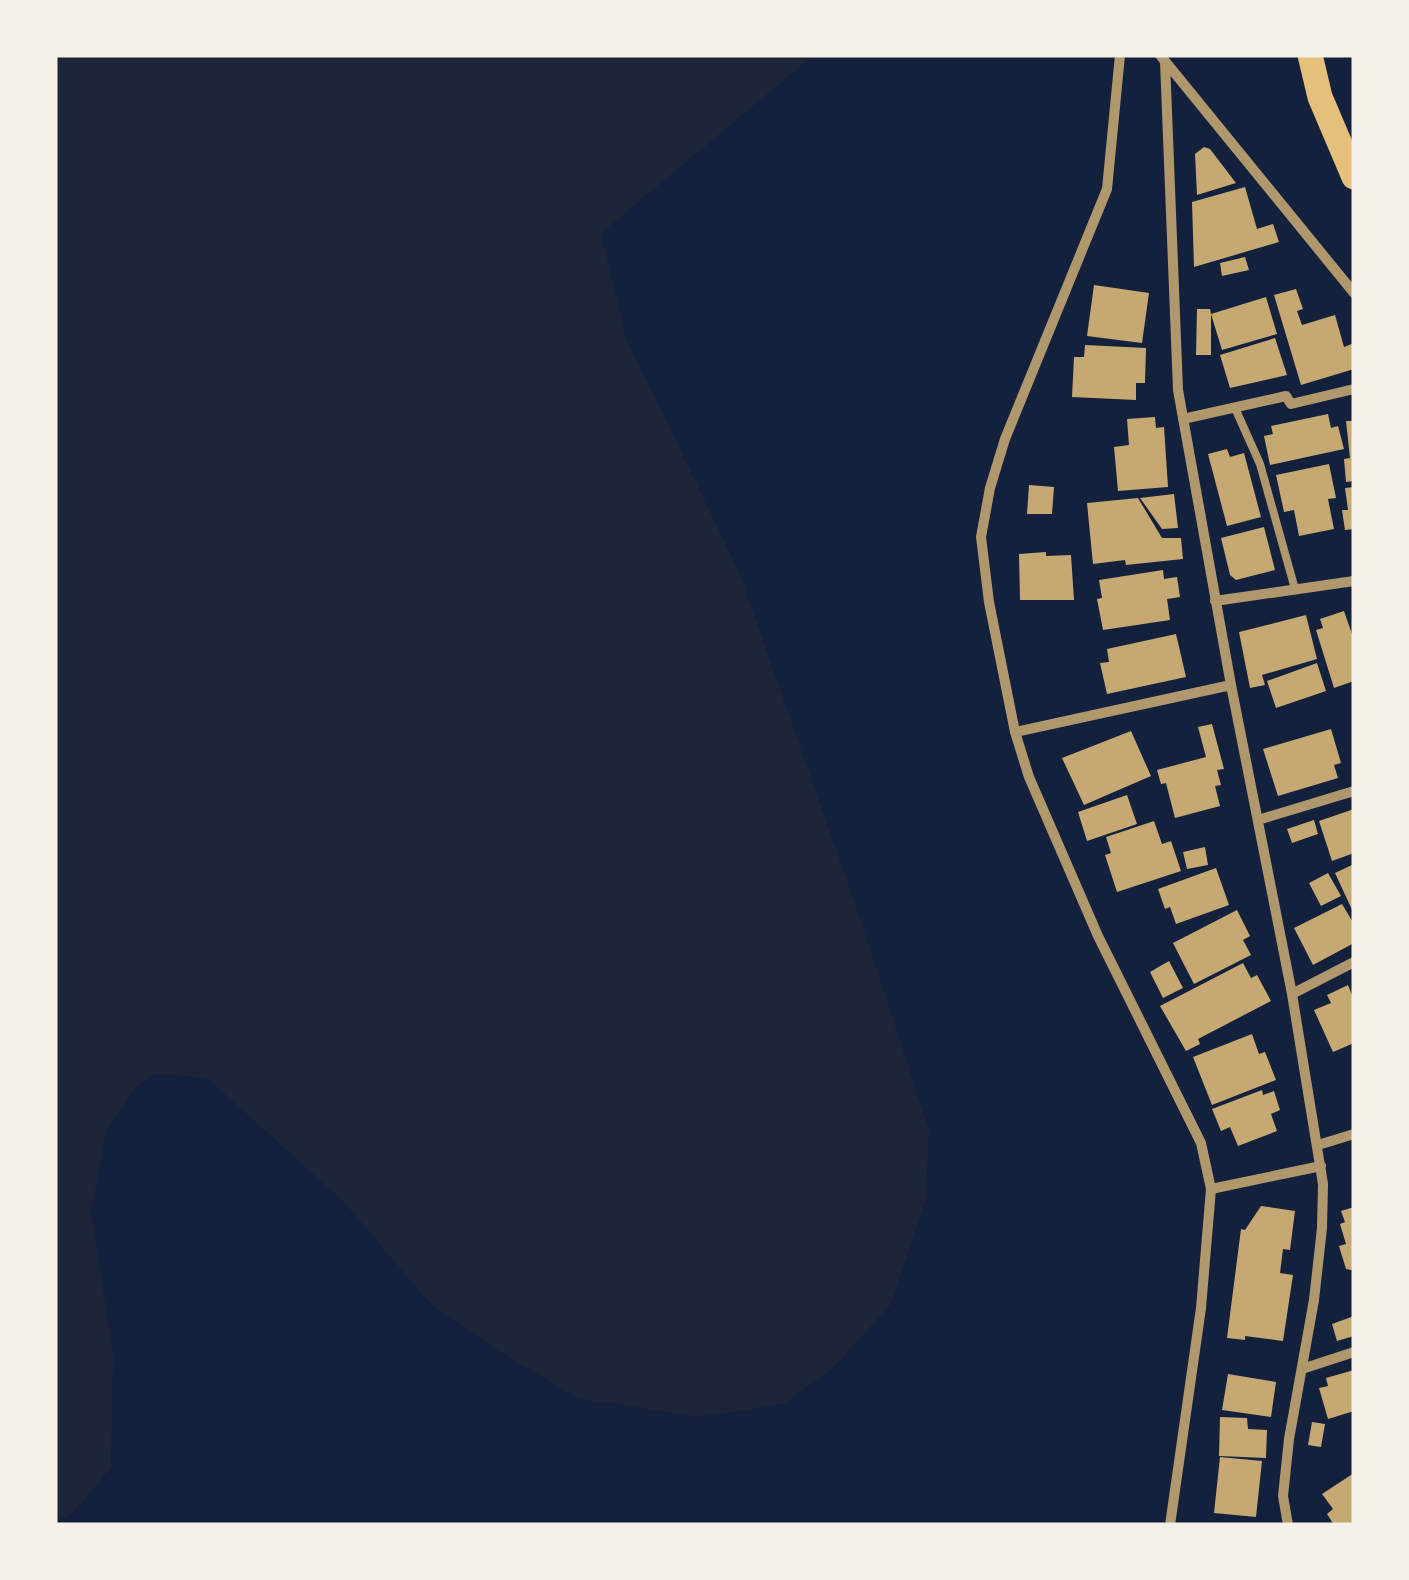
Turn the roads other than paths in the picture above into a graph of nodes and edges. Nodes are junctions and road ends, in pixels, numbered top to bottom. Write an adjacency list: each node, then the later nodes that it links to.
1 (1120, 55): 13 (street)
2 (1310, 55): 4 (main road)
3 (1163, 58): 5 (street); 8 (street)
4 (1354, 177)
5 (1354, 293)
6 (1354, 389): 7 (street)
7 (1235, 408): 8 (street); 10 (lane)
8 (1184, 420): 11 (street)
9 (1354, 581): 10 (street)
10 (1296, 589): 11 (street)
11 (1215, 601): 12 (street)
12 (1231, 685): 13 (street); 15 (street)
13 (1015, 732): 21 (street)
14 (1354, 791): 15 (street)
15 (1258, 820): 17 (street)
16 (1354, 962): 17 (street)
17 (1292, 994): 19 (street)
18 (1354, 1134): 19 (street)
19 (1318, 1145): 20 (street)
20 (1321, 1166): 21 (street); 23 (street)
21 (1212, 1189): 24 (street)
22 (1354, 1352): 23 (street)
23 (1302, 1369): 25 (street)
24 (1170, 1525)
25 (1288, 1525)

